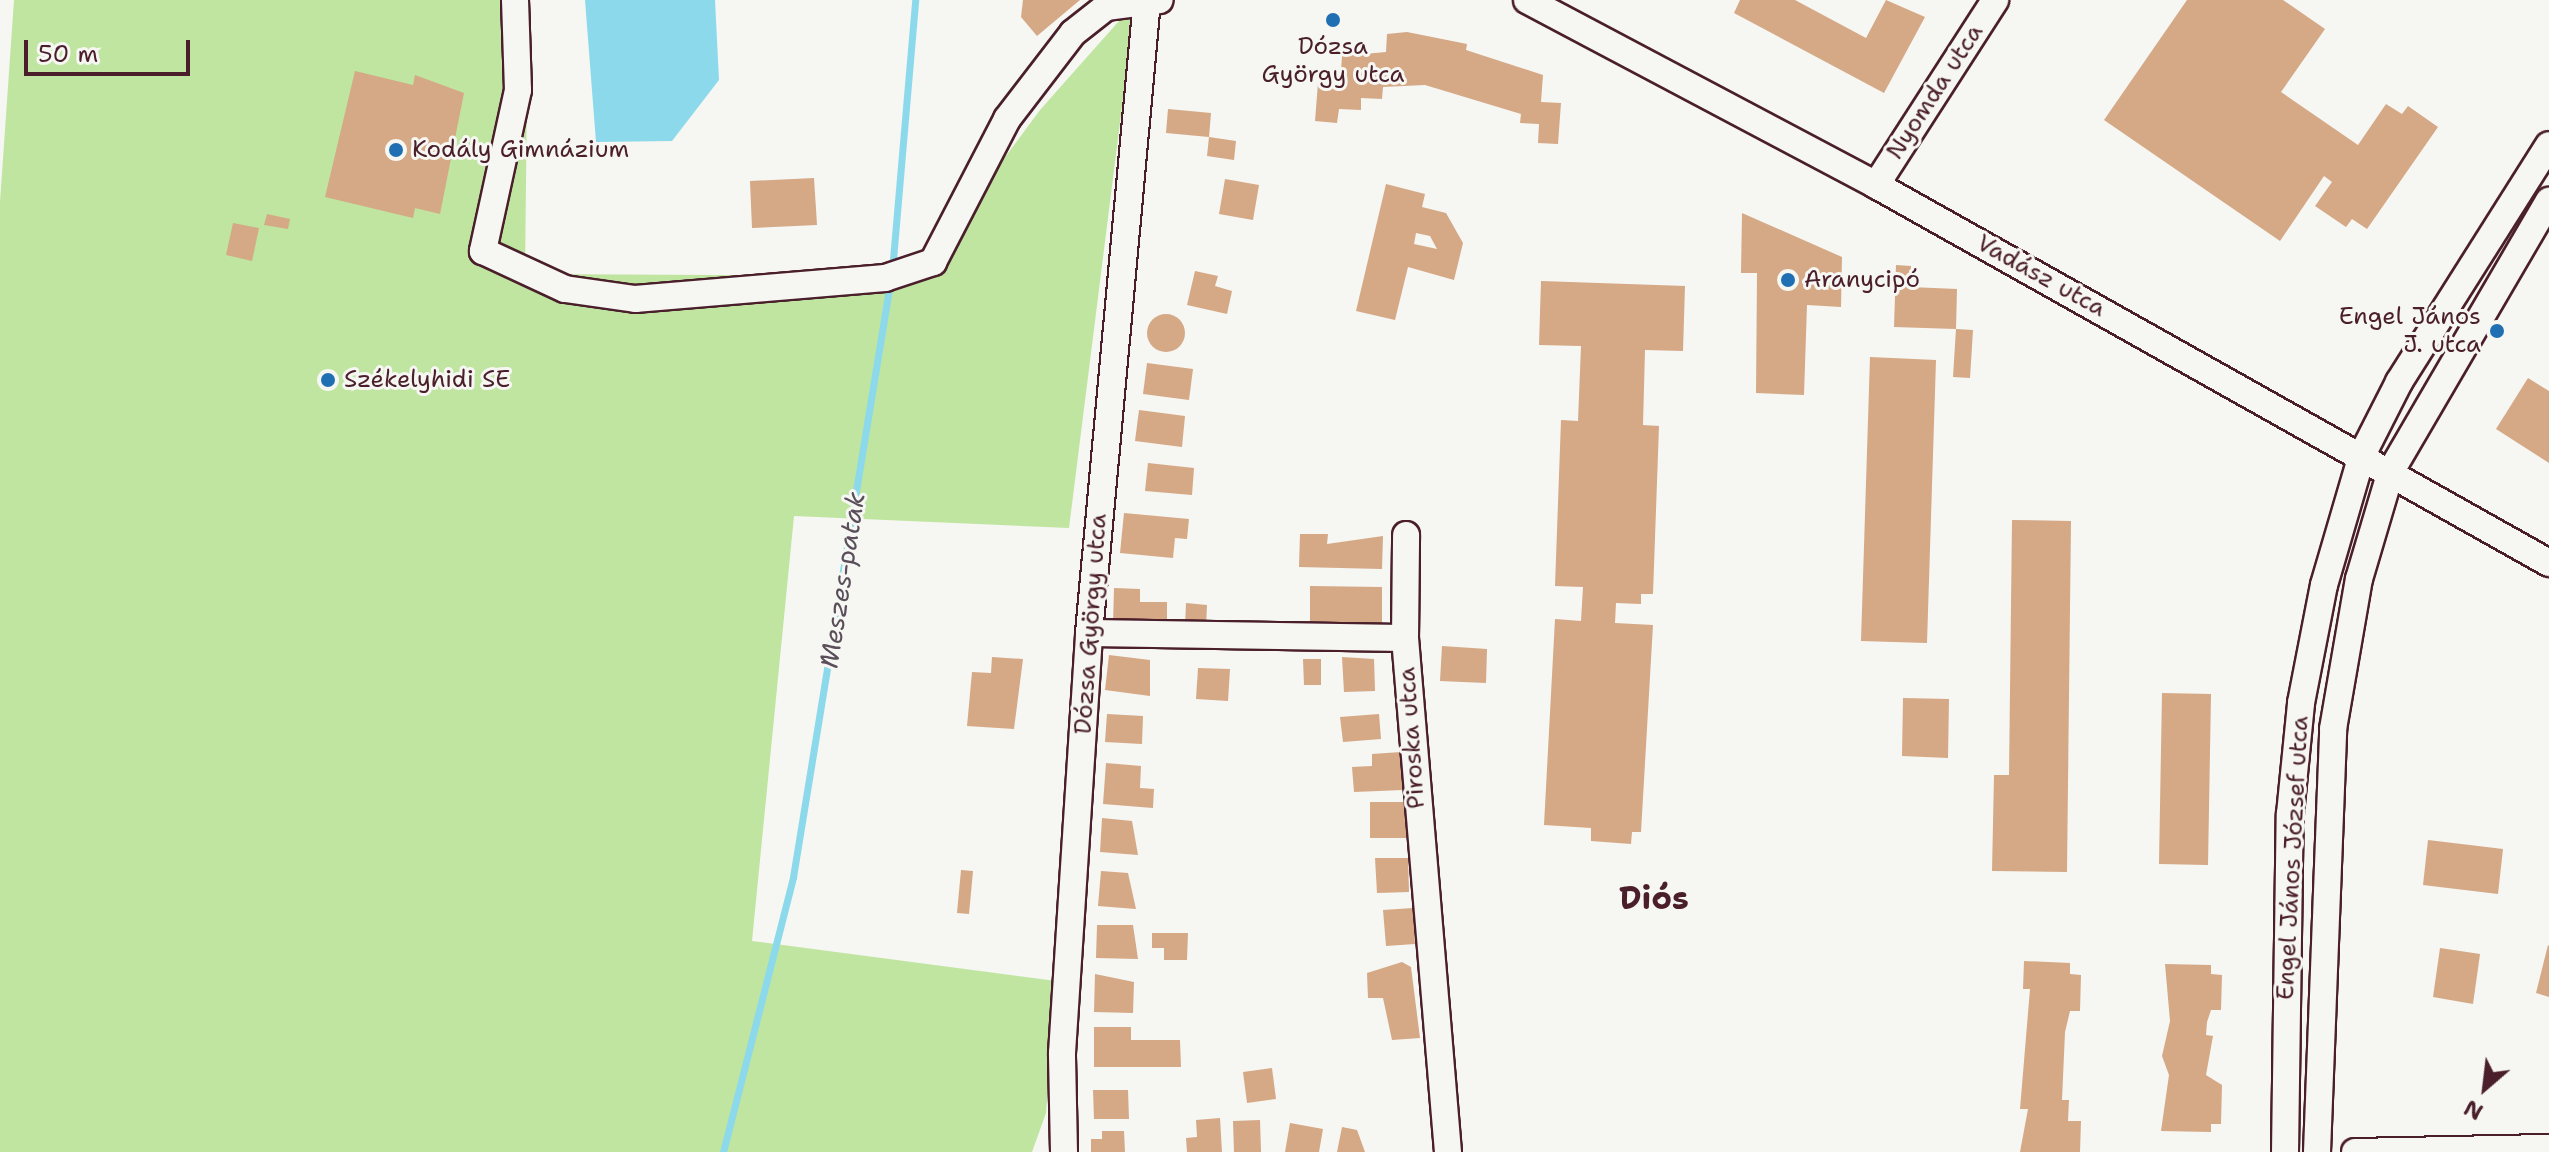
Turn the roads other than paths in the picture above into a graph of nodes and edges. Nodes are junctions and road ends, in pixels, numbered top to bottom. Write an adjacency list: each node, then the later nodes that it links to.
1 (515, 0): 2 (street)
2 (1151, 0): 12 (street, Dózsa György utca)
3 (1527, 0): 6 (street, Vadász utca)
4 (1995, 0): 6 (street, Nyomda utca)
5 (2549, 145): 8 (street, Engel János József utca)
6 (1876, 185): 8 (street, Vadász utca)
7 (2549, 201): 9 (street, Engel János József utca)
8 (2362, 455): 9 (street, Vadász utca); 19 (street, Engel János József utca)
9 (2391, 471): 11 (street, Vadász utca); 20 (street, Engel János József utca)
10 (1406, 535): 13 (street)
11 (2549, 563)
12 (1089, 633): 13 (street, Piroska utca); 14 (street, Dózsa György utca)
13 (1405, 638): 18 (street, Piroska utca)
14 (1062, 1123): 16 (street); 17 (street, Dózsa György utca)
15 (2549, 1148): 21 (street)
16 (1046, 1152)
17 (1064, 1152)
18 (1448, 1152)
19 (2285, 1152)
20 (2317, 1152)
21 (2355, 1152)

